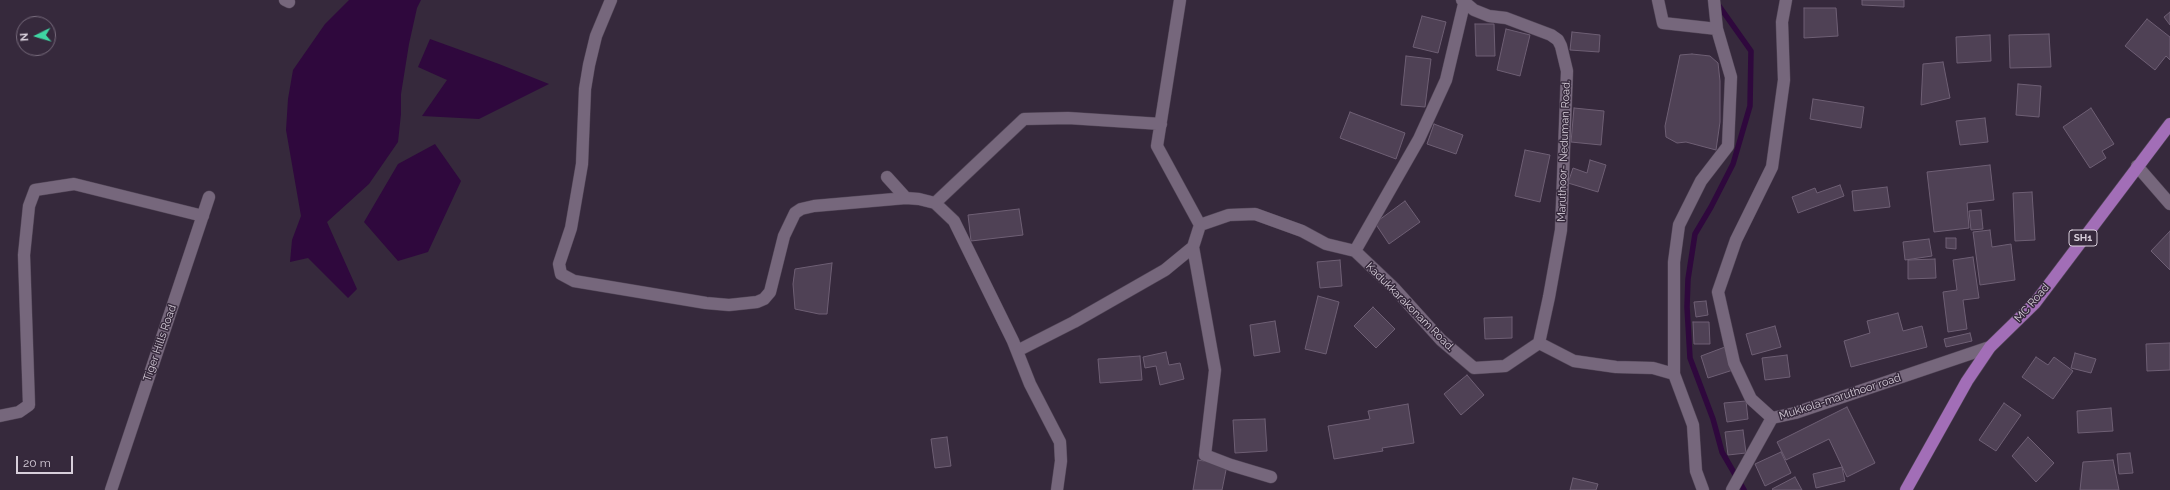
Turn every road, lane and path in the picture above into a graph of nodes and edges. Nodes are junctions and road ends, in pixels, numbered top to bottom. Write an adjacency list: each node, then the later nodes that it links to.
1 (611, 0): 13 (street)
2 (1180, 0): 8 (street)
3 (1658, 0): 7 (street)
4 (1714, 0): 7 (street)
5 (1786, 0): 25 (street, Mukkola-maruthoor road)
6 (1463, 2): 19 (street); 20 (street, Maruthoor- Neduman Road.)
7 (1717, 29): 23 (street)
8 (1161, 124): 14 (street); 17 (street)
9 (2170, 124): 10 (main road, MC Road / SH1)
10 (2137, 166): 15 (street); 21 (main road, MC Road / SH1)
11 (887, 177): 13 (street)
12 (209, 197): 16 (street, Tiger Hills Road)
13 (906, 198): 14 (street)
14 (935, 203): 22 (street)
15 (2170, 204)
16 (203, 216): 24 (street); 27 (street, Tiger Hills Road)
17 (1200, 225): 18 (street); 19 (street, Kadukkarakonam Road.)
18 (1193, 247): 22 (street); 26 (street)
19 (1355, 251): 20 (street, Kadukkarakonam Road.)
20 (1539, 343): 23 (street)
21 (1990, 347): 25 (street, Mukkola-maruthoor road); 31 (main road, MC Road / SH1)
22 (1017, 351): 28 (street)
23 (1674, 374): 29 (street)
24 (0, 416)
25 (1772, 418): 30 (street)
26 (1271, 477)
27 (111, 490)
28 (1057, 490)
29 (1703, 490)
30 (1732, 490)
31 (1906, 490)

